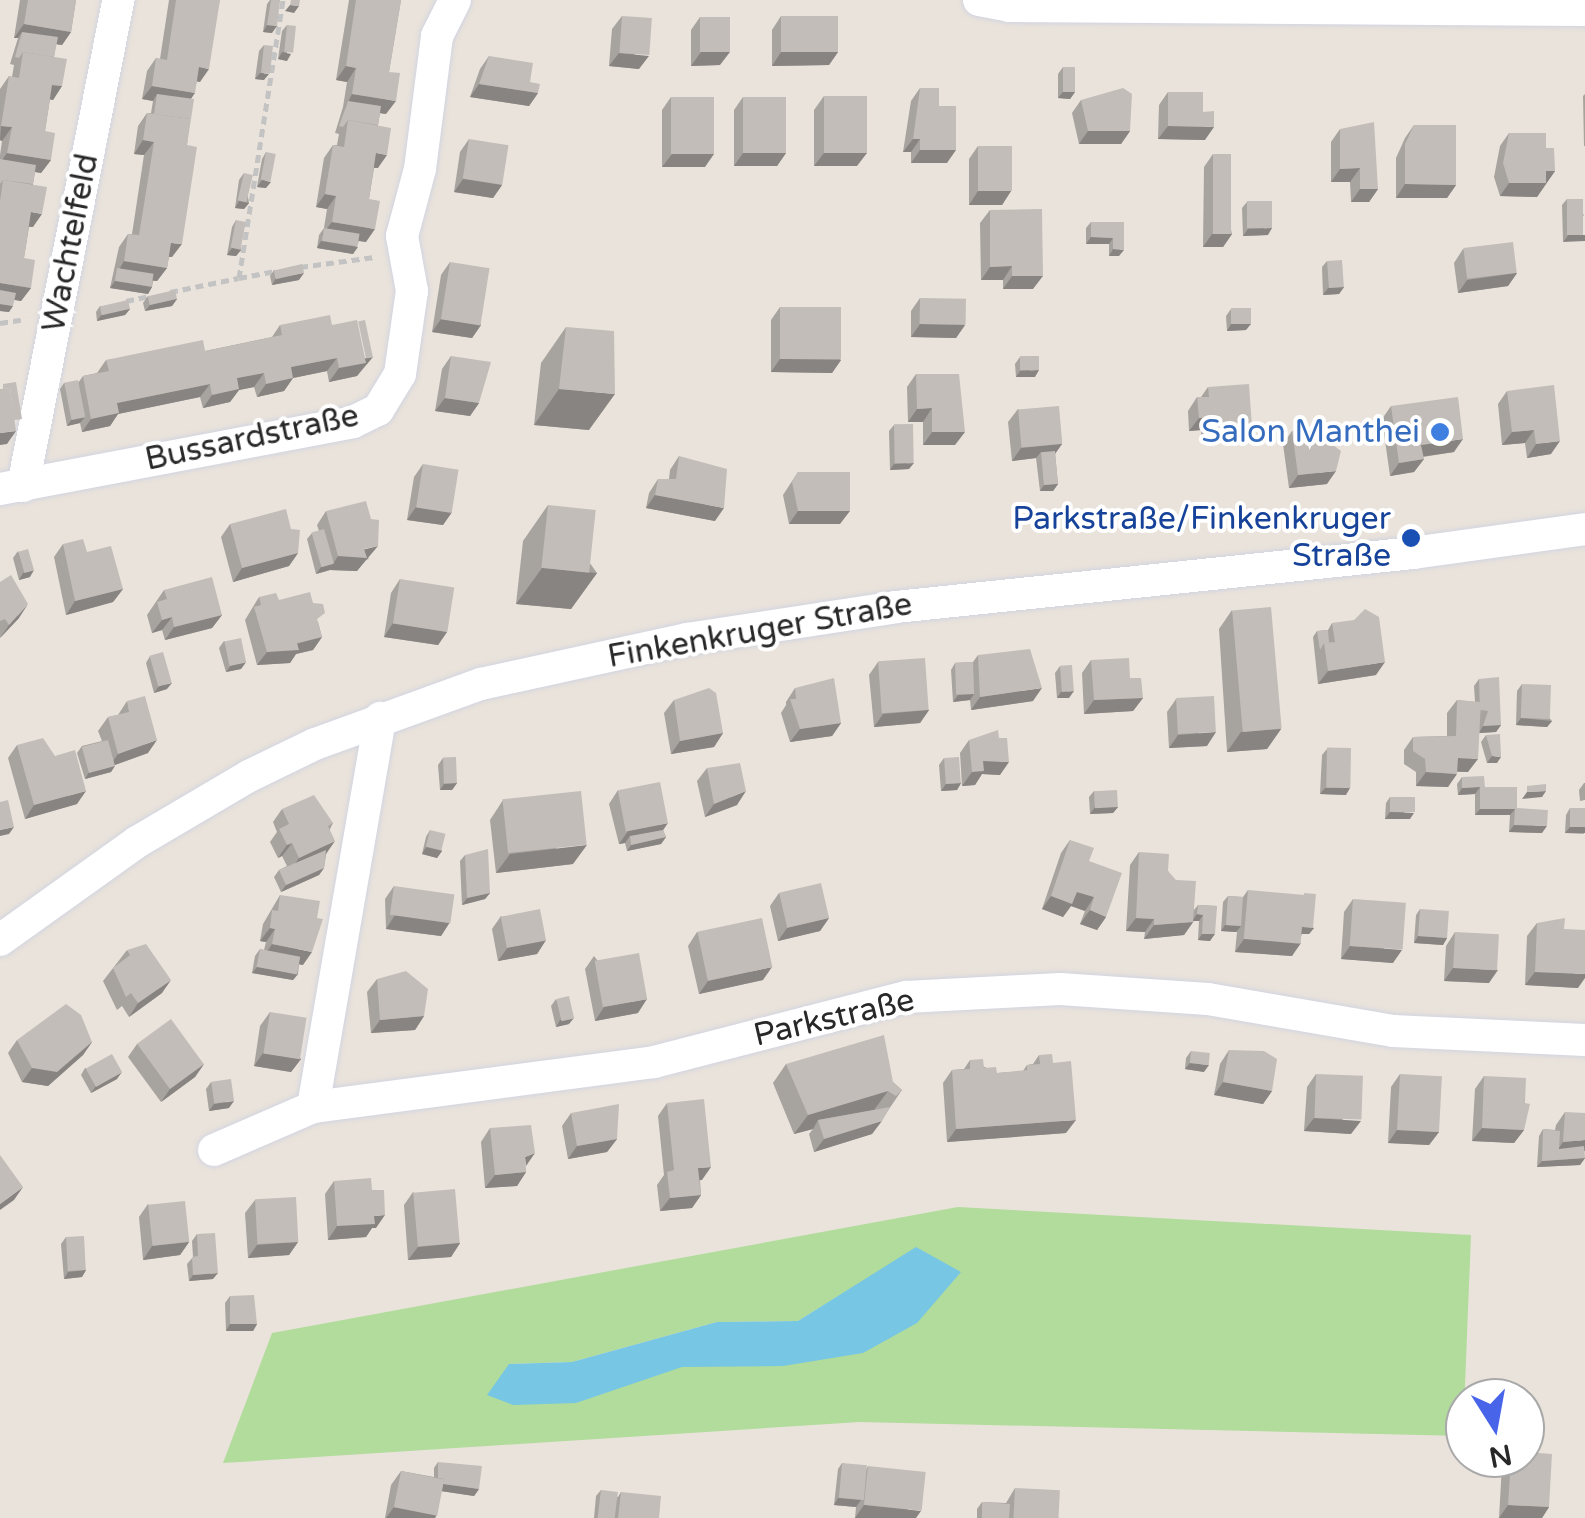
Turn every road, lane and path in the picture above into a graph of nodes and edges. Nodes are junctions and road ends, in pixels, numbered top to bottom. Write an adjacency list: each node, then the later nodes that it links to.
1 (118, 0): 9 (street, Wachtelfeld)
2 (283, 0): 7 (path)
3 (455, 0): 6 (street, Bussardstraße)
4 (980, 0): 5 (street)
5 (1585, 10)
6 (405, 256): 7 (path); 11 (street, Bussardstraße)
7 (238, 278): 8 (path)
8 (112, 304)
9 (58, 314): 10 (path); 11 (street, Wachtelfeld)
10 (0, 323)
11 (12, 488)
12 (1585, 529): 13 (street, Finkenkruger Straße)
13 (380, 718): 14 (street, Finkenkruger Straße); 16 (street)
14 (0, 940)
15 (1585, 1040): 16 (street, Parkstraße)
16 (313, 1107): 17 (street, Parkstraße)
17 (214, 1150)

